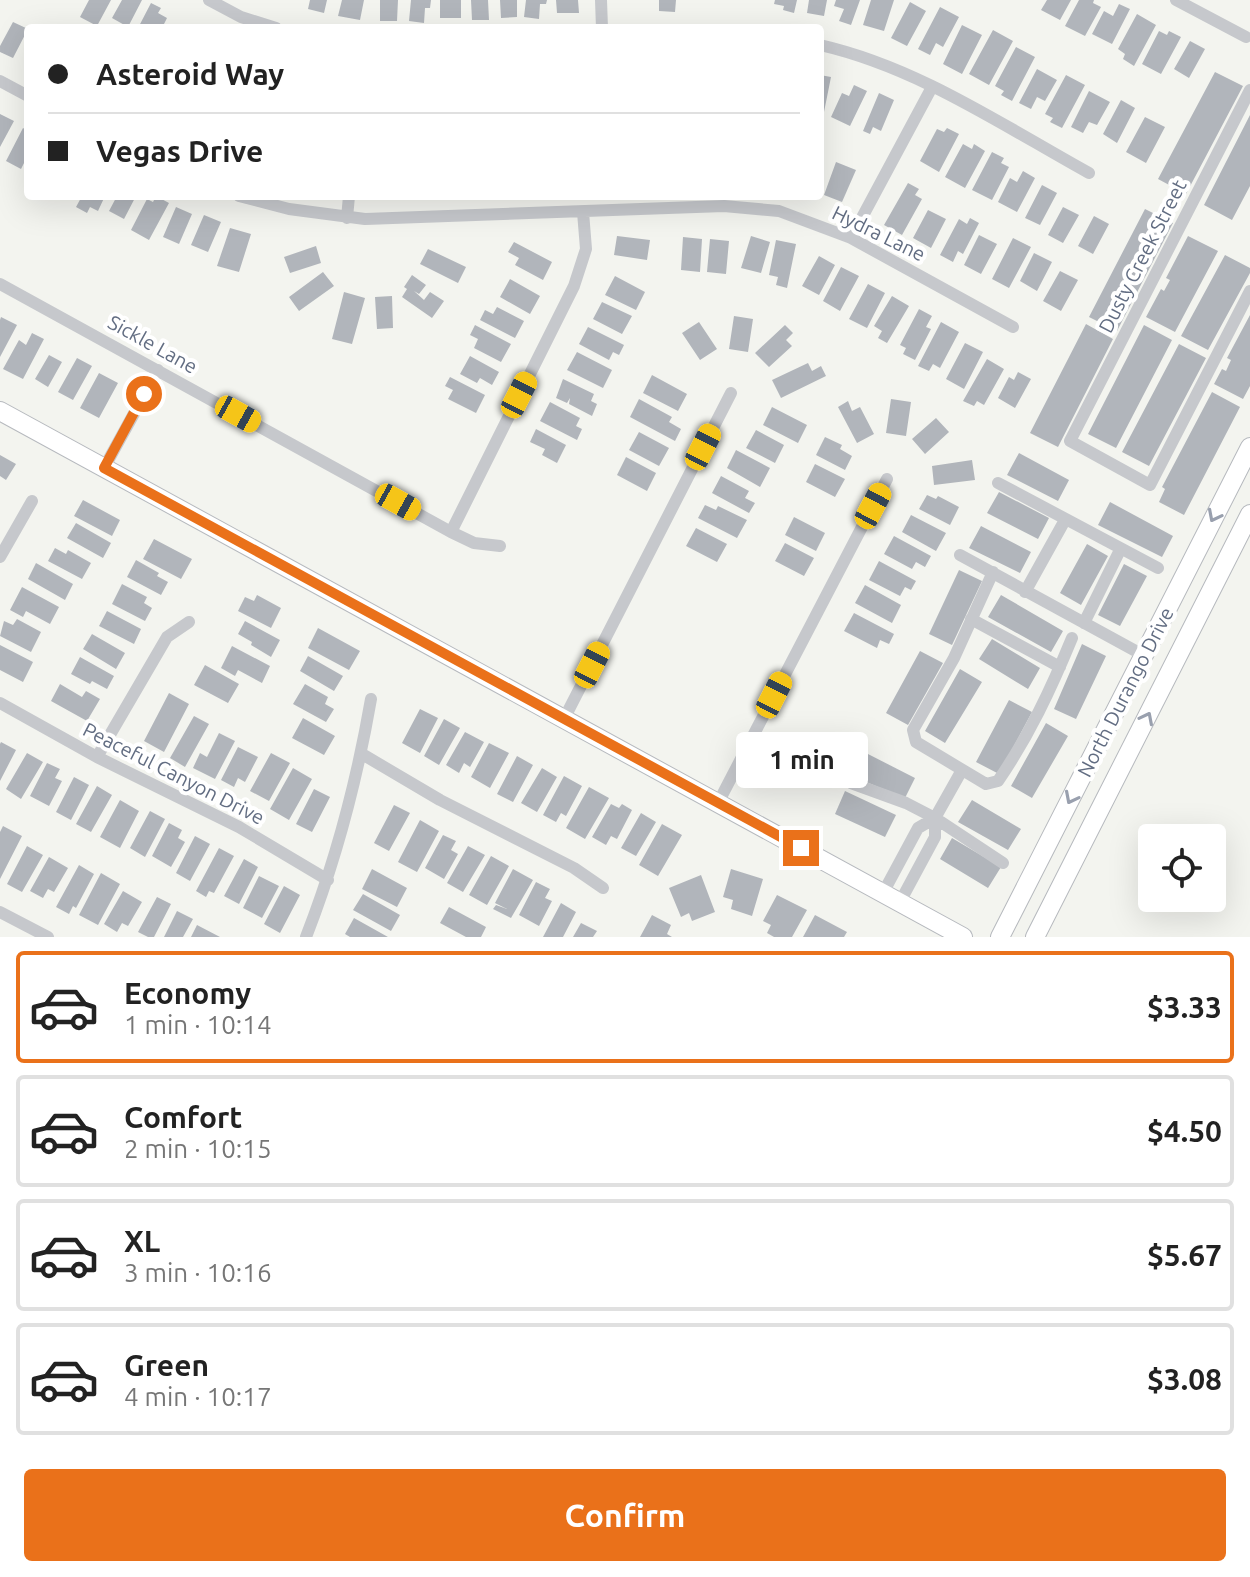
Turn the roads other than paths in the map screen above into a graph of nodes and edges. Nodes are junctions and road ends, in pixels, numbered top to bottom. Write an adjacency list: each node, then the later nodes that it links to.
1 (209, 0): 4 (street)
2 (601, 0): 5 (street)
3 (1176, 0): 6 (street)
4 (263, 24)
5 (602, 24)
6 (1246, 37)
7 (824, 46): 9 (street)
8 (0, 81): 11 (street)
9 (932, 87): 12 (street); 17 (street)
10 (1250, 90): 19 (street, Dusty Creek Street)
11 (24, 94)
12 (1089, 173)
13 (254, 200): 16 (street, Hydra Lane)
14 (349, 200): 16 (street)
15 (583, 212): 16 (street, Hydra Lane); 17 (street, Hydra Lane); 31 (street)
16 (347, 218)
17 (851, 238): 20 (street, Hydra Lane)
18 (0, 284): 21 (street, Sickle Lane)
19 (1250, 291)
20 (1013, 327)
21 (158, 370): 25 (street); 31 (street, Sickle Lane)
22 (731, 393): 47 (street)
23 (0, 411): 25 (main road)
24 (1250, 447): 43 (main road, North Durango Drive, one-way to 43)
25 (104, 468): 47 (main road)
26 (887, 479): 52 (street)
27 (998, 483): 30 (street)
28 (32, 501): 35 (street)
29 (1250, 514): 64 (main road, North Durango Drive, one-way to 29)
30 (1065, 520): 33 (street); 38 (street)
31 (451, 532): 32 (street, Sickle Lane)
32 (500, 546)
33 (1120, 550): 36 (street); 41 (street)
34 (960, 555): 37 (street)
35 (0, 557)
36 (1158, 568)
37 (993, 572): 38 (street); 39 (street)
38 (1025, 592): 41 (street)
39 (971, 619): 44 (street); 50 (street)
40 (189, 622): 49 (street)
41 (1084, 623): 43 (street)
42 (1072, 638): 44 (street)
43 (1143, 655): 63 (main road, North Durango Drive, one-way to 63)
44 (1060, 667): 50 (street)
45 (371, 699): 48 (street)
46 (0, 703): 49 (street, Peaceful Canyon Drive)
47 (564, 719): 52 (main road)
48 (362, 754): 55 (street); 56 (street)
49 (97, 757): 55 (street, Peaceful Canyon Drive)
50 (962, 770): 53 (street)
51 (851, 783): 53 (street)
52 (718, 803): 57 (main road)
53 (935, 818): 54 (street); 57 (street); 58 (street)
54 (1003, 863)
55 (328, 880): 61 (street)
56 (603, 888)
57 (883, 893): 58 (main road)
58 (900, 902): 62 (main road)
59 (0, 912): 60 (street)
60 (48, 937)
61 (306, 937)
62 (963, 937)
63 (1000, 937)
64 (1035, 937)

